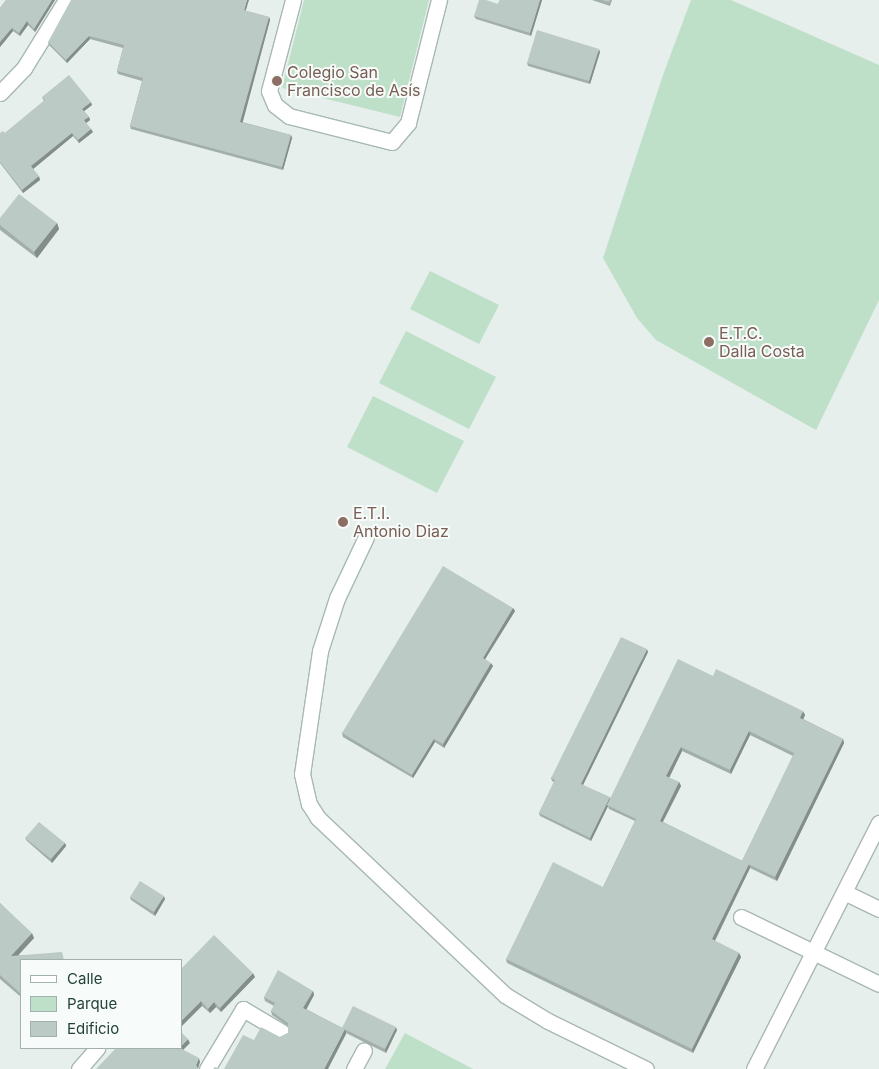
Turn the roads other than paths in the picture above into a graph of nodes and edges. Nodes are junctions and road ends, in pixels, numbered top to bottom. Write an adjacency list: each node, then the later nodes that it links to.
1 (66, 0): 4 (street)
2 (293, 0): 3 (street)
3 (439, 0)
4 (0, 93)
5 (366, 537): 18 (street)
6 (879, 823): 7 (street)
7 (844, 892): 8 (street); 10 (street)
8 (879, 909)
9 (741, 917): 10 (street)
10 (814, 952): 11 (street); 19 (street)
11 (879, 984)
12 (282, 1032): 16 (street)
13 (96, 1049): 15 (street)
14 (364, 1050): 17 (street)
15 (79, 1069)
16 (207, 1069)
17 (354, 1069)
18 (646, 1069)
19 (754, 1069)

